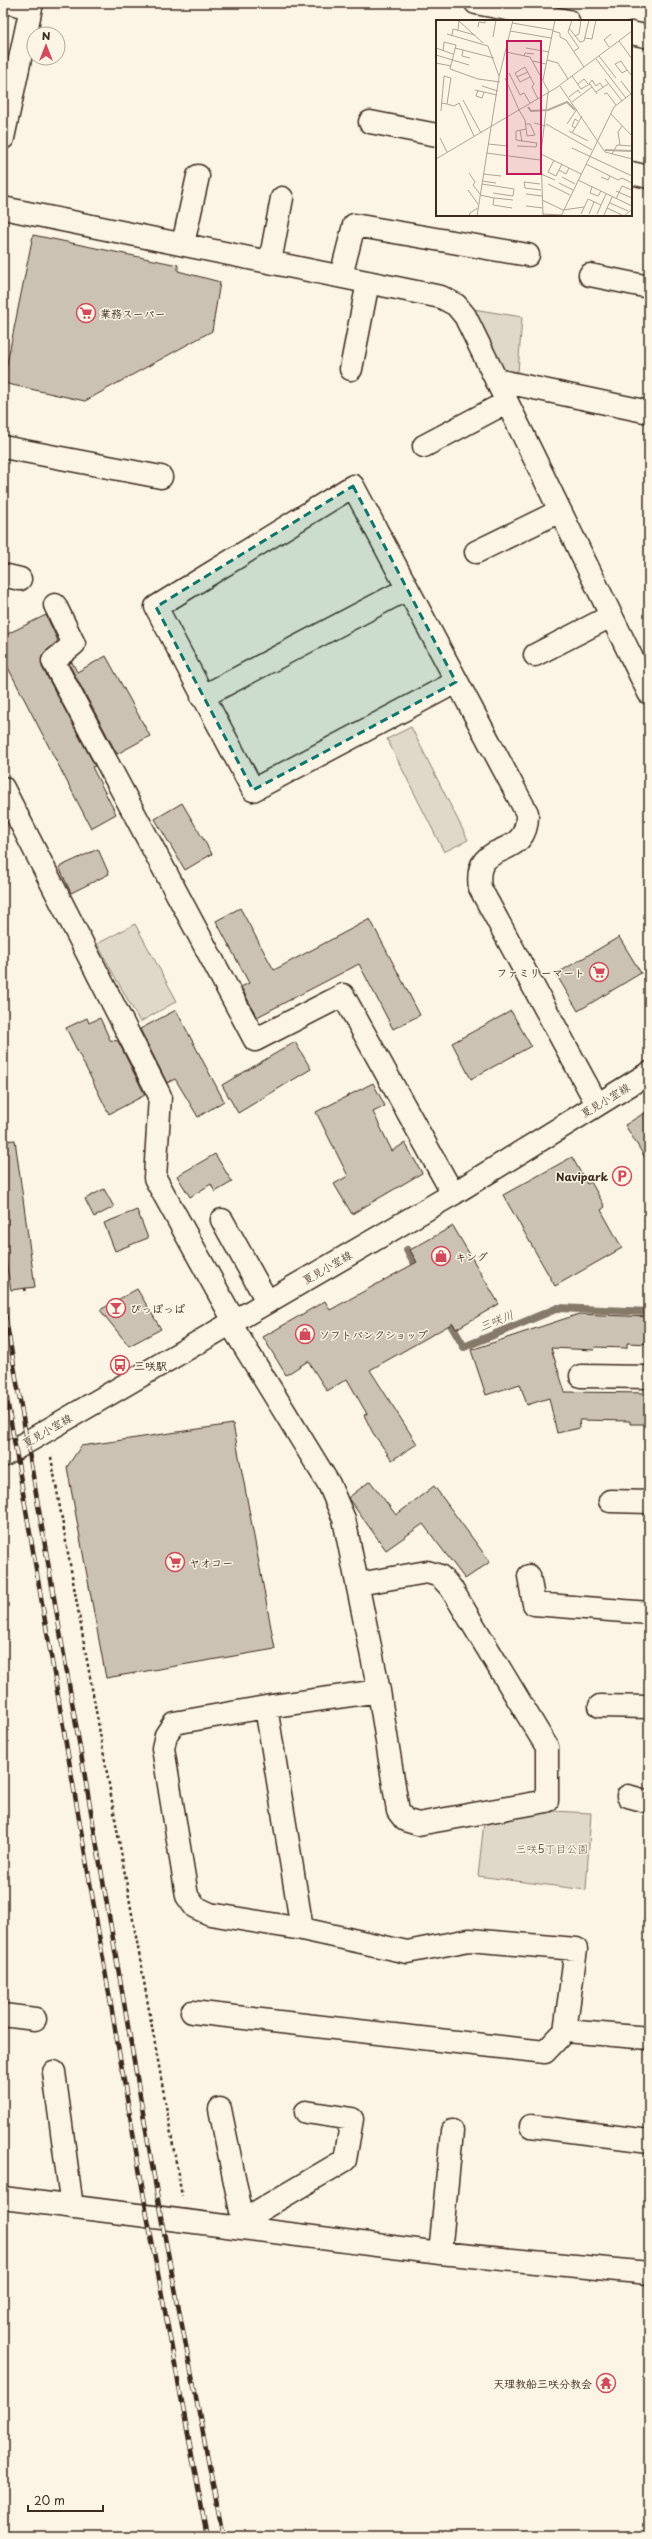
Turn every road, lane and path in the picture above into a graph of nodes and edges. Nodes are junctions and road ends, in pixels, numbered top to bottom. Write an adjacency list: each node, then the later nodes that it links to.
1 (476, 3): 3 (street)
2 (24, 5): 6 (street)
3 (563, 20)
4 (370, 122): 5 (street)
5 (436, 135)
6 (3, 138)
7 (632, 173): 9 (street)
8 (198, 176): 12 (street)
9 (649, 177)
10 (282, 198): 14 (street)
11 (3, 208): 12 (street)
12 (183, 244): 14 (street)
13 (528, 255): 16 (street)
14 (270, 262): 16 (street)
15 (590, 275): 18 (street)
16 (340, 276): 17 (street)
17 (368, 282): 19 (street); 20 (street)
18 (649, 287)
19 (351, 369)
20 (496, 380): 21 (street); 22 (street)
21 (507, 402): 23 (street); 26 (street)
22 (649, 412)
23 (424, 446)
24 (3, 447): 25 (street)
25 (161, 477)
26 (560, 511): 27 (street); 30 (street)
27 (476, 552)
28 (408, 589): 32 (street); 34 (street); 34 (street)
29 (55, 605): 38 (street)
30 (611, 616): 31 (street); 33 (street)
31 (535, 655)
32 (456, 682): 34 (street); 37 (street)
33 (649, 693)
34 (202, 696)
35 (3, 788): 43 (street)
36 (649, 1073): 37 (street, 夏見小室線)
37 (598, 1104): 38 (street, 夏見小室線)
38 (453, 1194): 42 (street, 夏見小室線)
39 (222, 1220): 42 (street)
40 (25, 1288): 41 (path)
41 (26, 1294)
42 (267, 1302): 43 (street, 夏見小室線)
43 (232, 1322): 47 (street, 夏見小室線); 51 (street)
44 (581, 1376): 45 (street)
45 (649, 1377)
46 (50, 1454): 73 (path)
47 (3, 1456)
48 (610, 1501): 49 (street)
49 (649, 1502)
50 (529, 1576): 52 (street)
51 (358, 1584): 53 (street); 53 (street)
52 (649, 1613)
53 (379, 1691): 55 (street)
54 (600, 1706): 56 (street)
55 (266, 1707): 59 (street); 59 (street)
56 (649, 1707)
57 (628, 1796): 58 (street)
58 (649, 1802)
59 (302, 1929): 63 (street)
60 (192, 2012): 63 (street)
61 (3, 2015): 62 (street)
62 (35, 2020)
63 (565, 2031): 64 (street)
64 (649, 2038)
65 (54, 2072): 72 (street)
66 (220, 2109): 74 (street)
67 (306, 2112): 74 (street)
68 (531, 2126): 70 (street)
69 (452, 2131): 75 (street)
70 (649, 2141)
71 (3, 2198): 72 (street)
72 (72, 2207): 73 (street)
73 (186, 2220): 74 (street)
74 (238, 2224): 75 (street)
75 (440, 2252): 76 (street)
76 (649, 2273)

